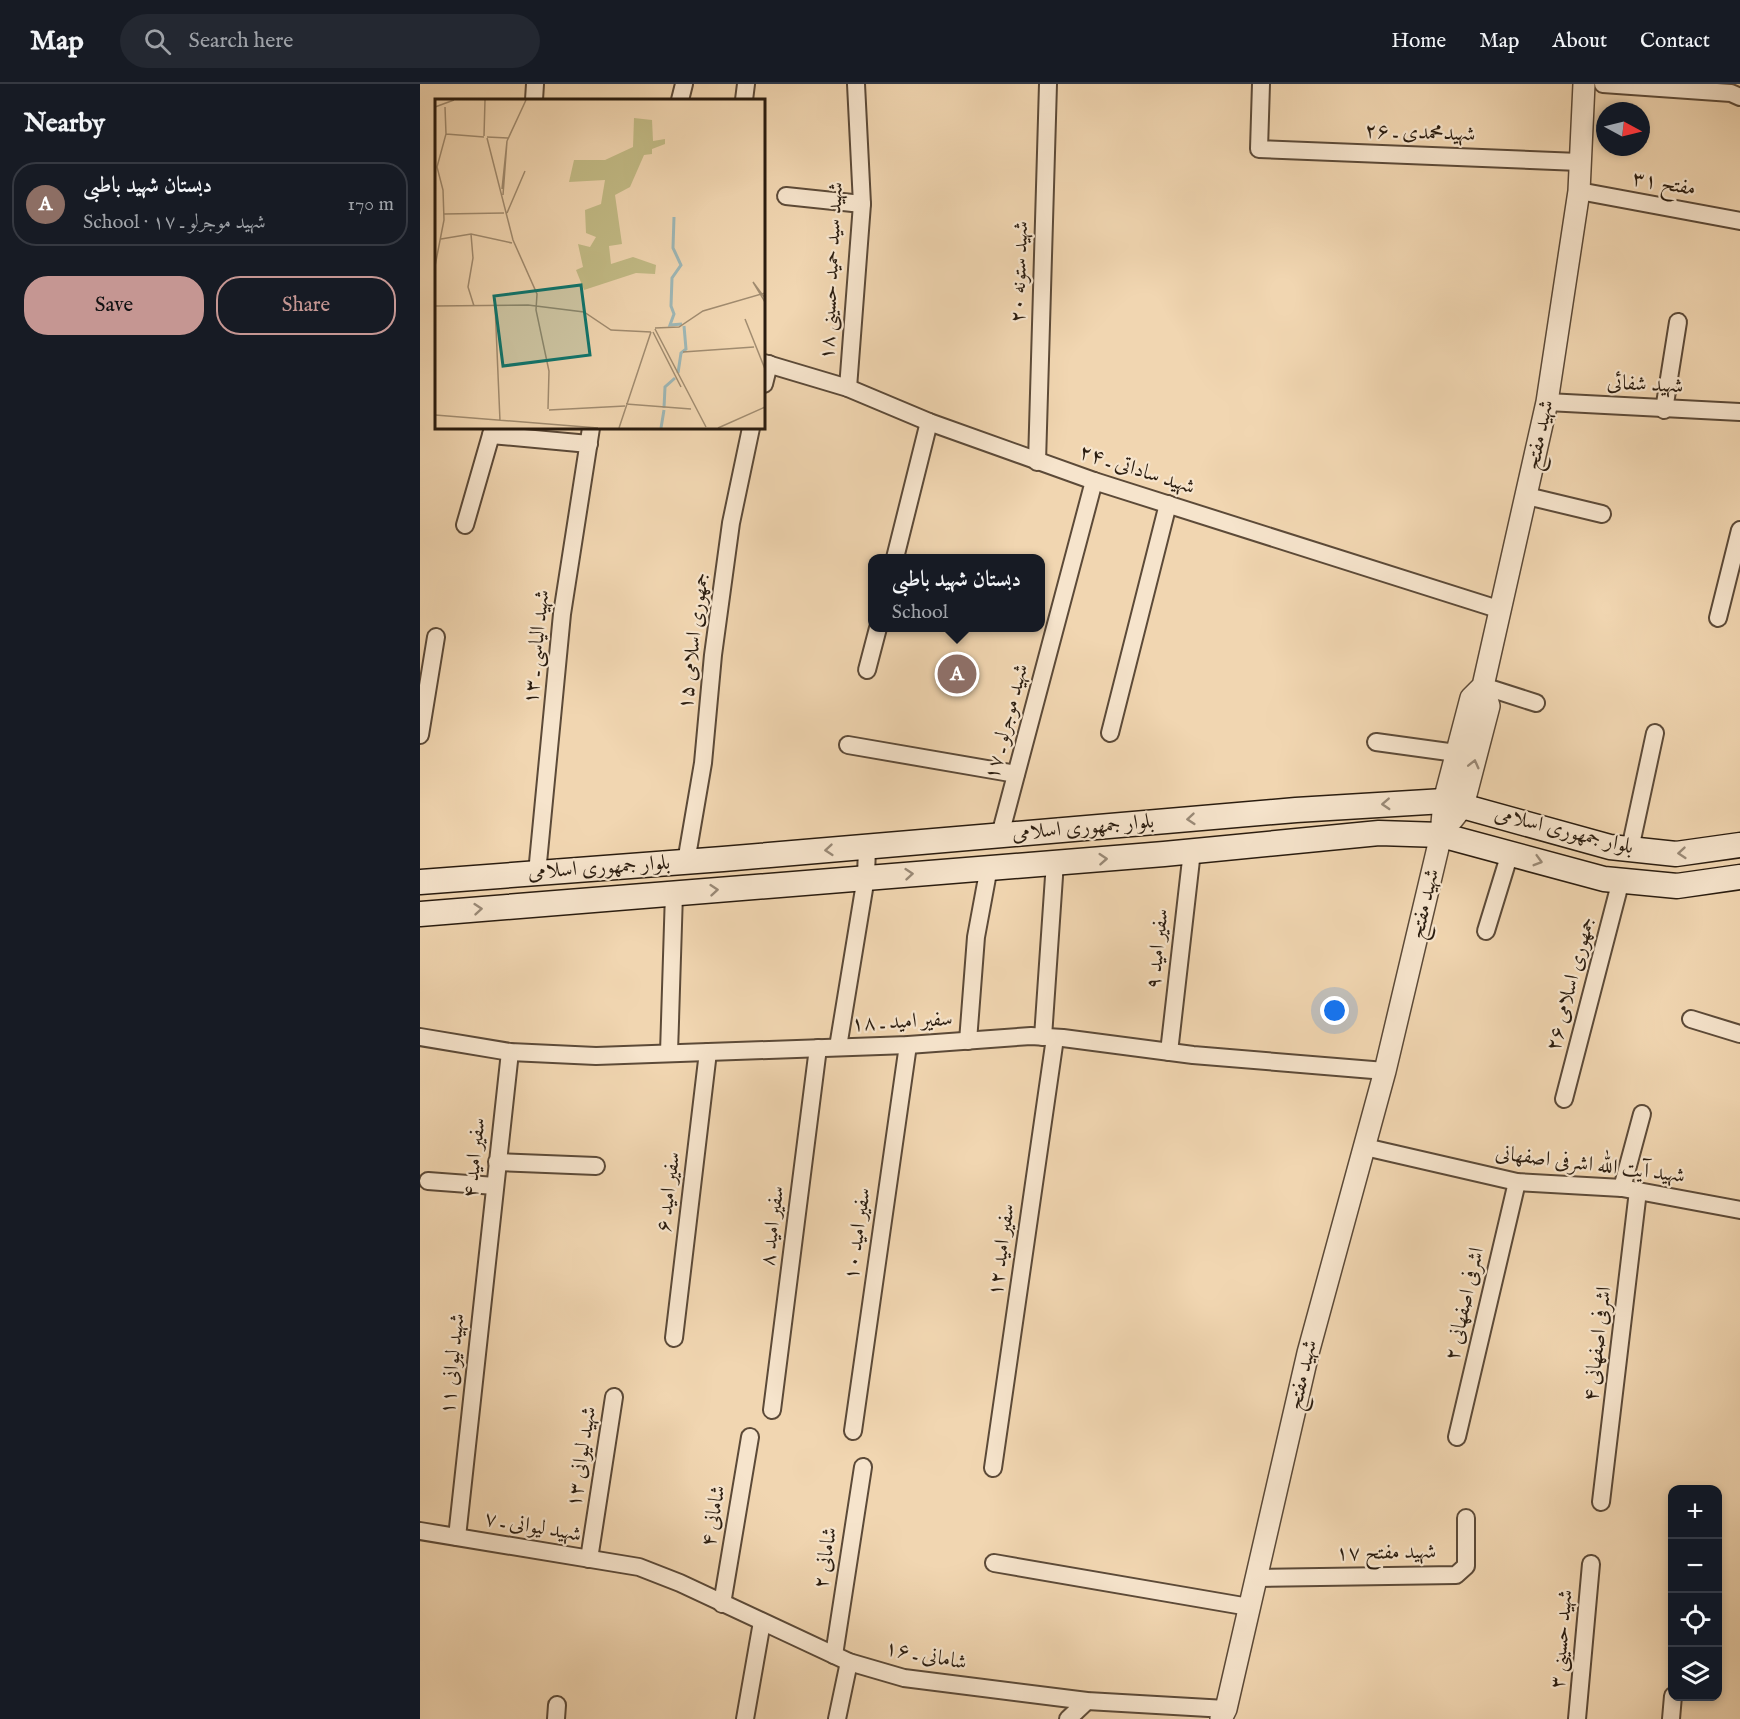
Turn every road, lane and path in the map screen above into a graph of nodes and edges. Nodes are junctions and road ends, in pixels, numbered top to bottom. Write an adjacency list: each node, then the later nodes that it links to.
1 (535, 84): 10 (street)
2 (684, 84): 11 (street)
3 (746, 84): 12 (street)
4 (856, 84): 16 (street, شهید سید حمید حسینی ۱۸)
5 (1048, 84): 28 (street, شهید ستونه ۲۰)
6 (1261, 84): 13 (street, شهیدمحمدی ـ ۲۶)
7 (1584, 84): 13 (street, شهید مفتح)
8 (1603, 84): 9 (street)
9 (1740, 97)
10 (534, 99)
11 (680, 99)
12 (744, 99)
13 (1579, 162): 14 (street, شهید مفتح)
14 (1579, 191): 17 (street, مفتح ۳۱); 21 (street, شهید مفتح)
15 (786, 196): 16 (street)
16 (862, 204): 20 (street, شهید سید حمید حسینی ۱۸)
17 (1740, 220)
18 (1678, 322): 22 (street)
19 (766, 363): 20 (street, شهید ساداتی ـ ۲۴)
20 (848, 388): 24 (street, شهید ساداتی ـ ۲۴)
21 (1547, 402): 22 (street, شهید شفائی); 30 (street, شهید مفتح)
22 (1664, 410): 23 (street, شهید شفائی)
23 (1740, 412)
24 (929, 422): 28 (street, شهید ساداتی ـ ۲۴); 35 (street)
25 (751, 429): 58 (street, جمهوری اسلامی ۱۵)
26 (492, 431): 27 (street); 33 (street)
27 (590, 436): 61 (street, شهید الیاسی ـ ۱۳)
28 (1037, 462): 29 (street, شهید ساداتی ـ ۲۴)
29 (1094, 481): 31 (street, شهید ساداتی ـ ۲۴); 49 (street, شهید موجرلو ـ ۱۷)
30 (1527, 496): 32 (street); 36 (street, شهید مفتح)
31 (1168, 504): 36 (street, شهید ساداتی ـ ۲۴); 43 (street)
32 (1602, 514)
33 (465, 525)
34 (1740, 530): 37 (street)
35 (896, 554)
36 (1501, 610): 41 (street, شهید مفتح)
37 (1718, 618)
38 (877, 632): 40 (street)
39 (436, 637): 45 (street)
40 (867, 670)
41 (1482, 686): 42 (street); 48 (street, شهید مفتح); 50 (street, one-way to 41)
42 (1536, 703)
43 (1110, 733)
44 (1655, 733): 55 (street)
45 (420, 735)
46 (1376, 742): 48 (street)
47 (848, 745): 49 (street)
48 (1456, 753): 50 (street, شهید مفتح)
49 (1016, 774): 52 (street, شهید موجرلو ـ ۱۷)
50 (1453, 804): 51 (street, شهید مفتح); 52 (main road, بلوار جمهوری اسلامی, one-way to 52); 55 (main road, بلوار جمهوری اسلامی)
51 (1441, 834): 56 (main road, بلوار جمهوری اسلامی); 57 (main road, بلوار جمهوری اسلامی); 81 (street, شهید مفتح)
52 (1000, 835): 54 (main road, بلوار جمهوری اسلامی)
53 (1740, 845): 55 (main road, بلوار جمهوری اسلامی, one-way to 55)
54 (867, 846): 58 (main road, بلوار جمهوری اسلامی, one-way to 58); 62 (street)
55 (1630, 849)
56 (1192, 851): 59 (main road, بلوار جمهوری اسلامی, one-way to 56); 79 (street, سفیر امید ۹)
57 (1510, 853): 64 (main road, بلوار جمهوری اسلامی, one-way to 64); 68 (street)
58 (686, 862): 61 (main road, بلوار جمهوری اسلامی)
59 (1055, 862): 60 (main road, بلوار جمهوری اسلامی); 72 (street, سفیر امید ۱۲)
60 (989, 867): 62 (main road, بلوار جمهوری اسلامی, one-way to 60); 73 (street)
61 (537, 873): 65 (main road, بلوار جمهوری اسلامی)
62 (866, 877): 66 (main road, بلوار جمهوری اسلامی, one-way to 62); 75 (street)
63 (1740, 877): 64 (main road, بلوار جمهوری اسلامی)
64 (1622, 880): 82 (street, جمهوری اسلامی ۲۶)
65 (420, 882)
66 (674, 893): 67 (main road, بلوار جمهوری اسلامی, one-way to 66); 80 (street)
67 (420, 914)
68 (1486, 931)
69 (1691, 1019): 70 (street)
70 (1740, 1034)
71 (420, 1036): 77 (street, سفیر امید ـ ۱۸)
72 (1049, 1037): 73 (street, سفیر امید ـ ۱۸); 79 (street, سفیر امید ـ ۱۸); 100 (street, سفیر امید ۱۲)
73 (968, 1041): 74 (street, سفیر امید ـ ۱۸)
74 (908, 1045): 75 (street, سفیر امید ـ ۱۸); 96 (street, سفیر امید ۱۰)
75 (838, 1047): 76 (street, سفیر امید ـ ۱۸)
76 (818, 1048): 78 (street, سفیر امید ـ ۱۸); 95 (street, سفیر امید ۸)
77 (510, 1052): 80 (street, سفیر امید ـ ۱۸); 85 (street, سفیر امید ۴)
78 (708, 1052): 80 (street, سفیر امید ـ ۱۸); 93 (street, سفیر امید ۶)
79 (1169, 1052): 81 (street, سفیر امید ـ ۱۸)
80 (669, 1053)
81 (1385, 1071): 84 (street, شهید مفتح)
82 (1564, 1100)
83 (1642, 1114): 90 (street, اشرفی اصفهانی ۴)
84 (1365, 1147): 88 (street, شهید آیت الله اشرفی اصفهانی); 109 (street, شهید مفتح)
85 (497, 1162): 86 (street); 89 (street, سفیر امید ۴)
86 (596, 1166)
87 (428, 1180): 89 (street)
88 (1517, 1182): 90 (street, شهید آیت الله اشرفی اصفهانی); 98 (street, اشرفی اصفهانی ۲)
89 (495, 1186): 92 (street, سفیر امید ۴)
90 (1630, 1190): 91 (street, شهید آیت الله اشرفی اصفهانی); 101 (street, اشرفی اصفهانی ۴)
91 (1740, 1210)
92 (485, 1268): 104 (street, شهید لیوانی ۱۱)
93 (674, 1338)
94 (614, 1397): 105 (street, شهید لیوانی ۱۳)
95 (772, 1410)
96 (853, 1431)
97 (750, 1437): 110 (street, شامانی ۴)
98 (1457, 1437)
99 (864, 1467): 113 (street, شامانی ۲)
100 (993, 1468)
101 (1601, 1502)
102 (1466, 1518): 109 (street, شهید مفتح ۱۷)
103 (420, 1531): 104 (street, شهید لیوانی ـ ۷)
104 (457, 1537): 105 (street, شهید لیوانی ـ ۷)
105 (589, 1559): 108 (street, شهید لیوانی ـ ۷)
106 (994, 1563): 111 (street)
107 (1591, 1564): 121 (street, شهید حسینی ۳)
108 (639, 1567): 110 (street, شامانی ـ ۱۶)
109 (1257, 1578): 111 (street, شهید مفتح)
110 (722, 1604): 112 (street, شامانی ـ ۱۶)
111 (1249, 1607): 117 (street, شهید مفتح)
112 (762, 1622): 113 (street, شامانی ـ ۱۶); 118 (street)
113 (834, 1655): 114 (street, شامانی ـ ۱۶)
114 (849, 1662): 115 (street, شامانی ـ ۱۶); 119 (street)
115 (1087, 1701): 117 (street, شامانی ـ ۱۶); 120 (street)
116 (1673, 1701): 122 (street)
117 (1224, 1714)
118 (745, 1719)
119 (837, 1719)
120 (1068, 1719)
121 (1577, 1719)
122 (1671, 1719)

